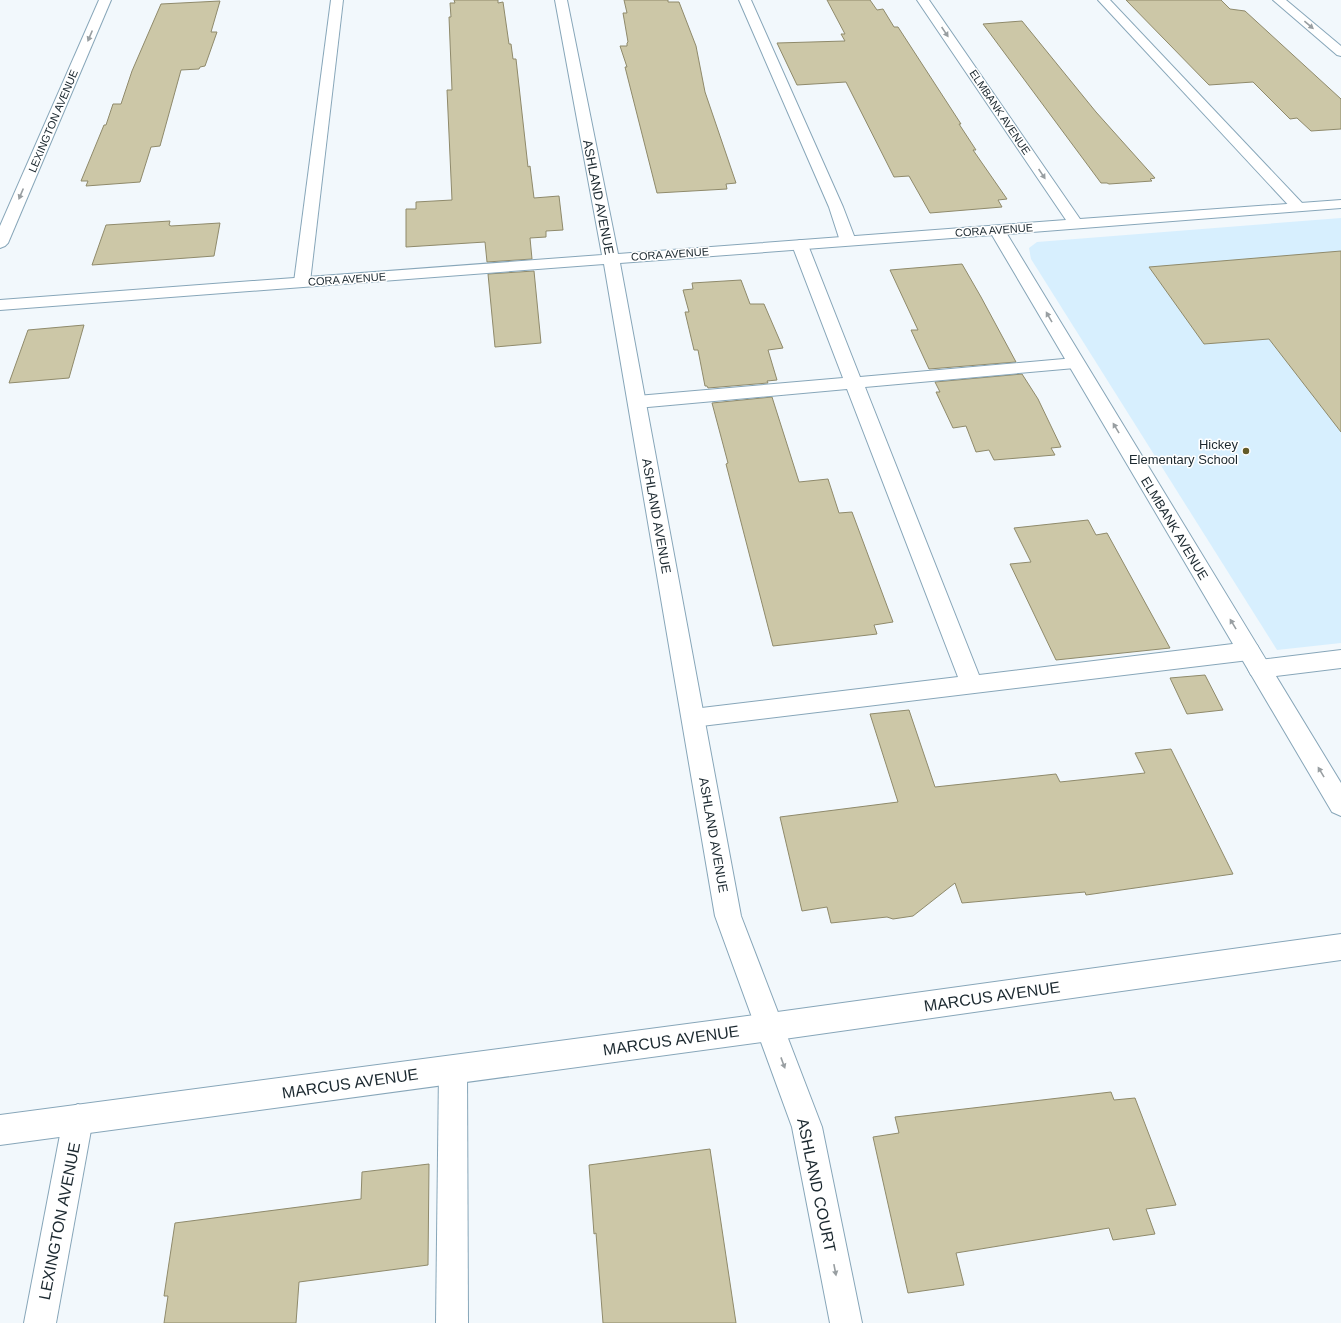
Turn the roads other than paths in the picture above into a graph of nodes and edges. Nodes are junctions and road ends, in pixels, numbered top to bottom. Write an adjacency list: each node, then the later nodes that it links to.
1 (105, 0): 14 (street, LEXINGTON AVENUE, one-way to 14)
2 (337, 0): 17 (street)
3 (561, 0): 16 (street, ASHLAND AVENUE)
4 (745, 0): 13 (street)
5 (923, 0): 11 (street, ELMBANK AVENUE, one-way to 11)
6 (1104, 0): 10 (street)
7 (1279, 0): 8 (street, one-way to 8)
8 (1341, 52)
9 (1341, 204): 10 (street, CORA AVENUE)
10 (1298, 207): 11 (street, CORA AVENUE)
11 (1076, 224): 12 (street, CORA AVENUE)
12 (997, 230): 13 (street, CORA AVENUE); 19 (street, ELMBANK AVENUE, one-way to 12)
13 (848, 241): 15 (street, CORA AVENUE)
14 (0, 243)
15 (800, 245): 16 (street, CORA AVENUE); 20 (street)
16 (611, 259): 17 (street, CORA AVENUE); 21 (street, ASHLAND AVENUE)
17 (302, 282): 18 (street, CORA AVENUE)
18 (0, 305)
19 (1076, 363): 20 (street); 23 (street, ELMBANK AVENUE, one-way to 19)
20 (855, 383): 21 (street); 24 (street)
21 (637, 402): 25 (street, ASHLAND AVENUE)
22 (1341, 659): 23 (street)
23 (1254, 660): 24 (street); 26 (street, ELMBANK AVENUE, one-way to 23)
24 (972, 684): 25 (street)
25 (693, 718): 28 (street, ASHLAND AVENUE)
26 (1341, 805)
27 (1341, 947): 28 (street, MARCUS AVENUE)
28 (770, 1027): 29 (street, MARCUS AVENUE); 34 (street, ASHLAND COURT, one-way to 34)
29 (453, 1070): 30 (street, MARCUS AVENUE); 33 (street)
30 (78, 1119): 31 (street, MARCUS AVENUE); 32 (street, LEXINGTON AVENUE)
31 (0, 1130)
32 (40, 1323)
33 (452, 1323)
34 (846, 1323)

